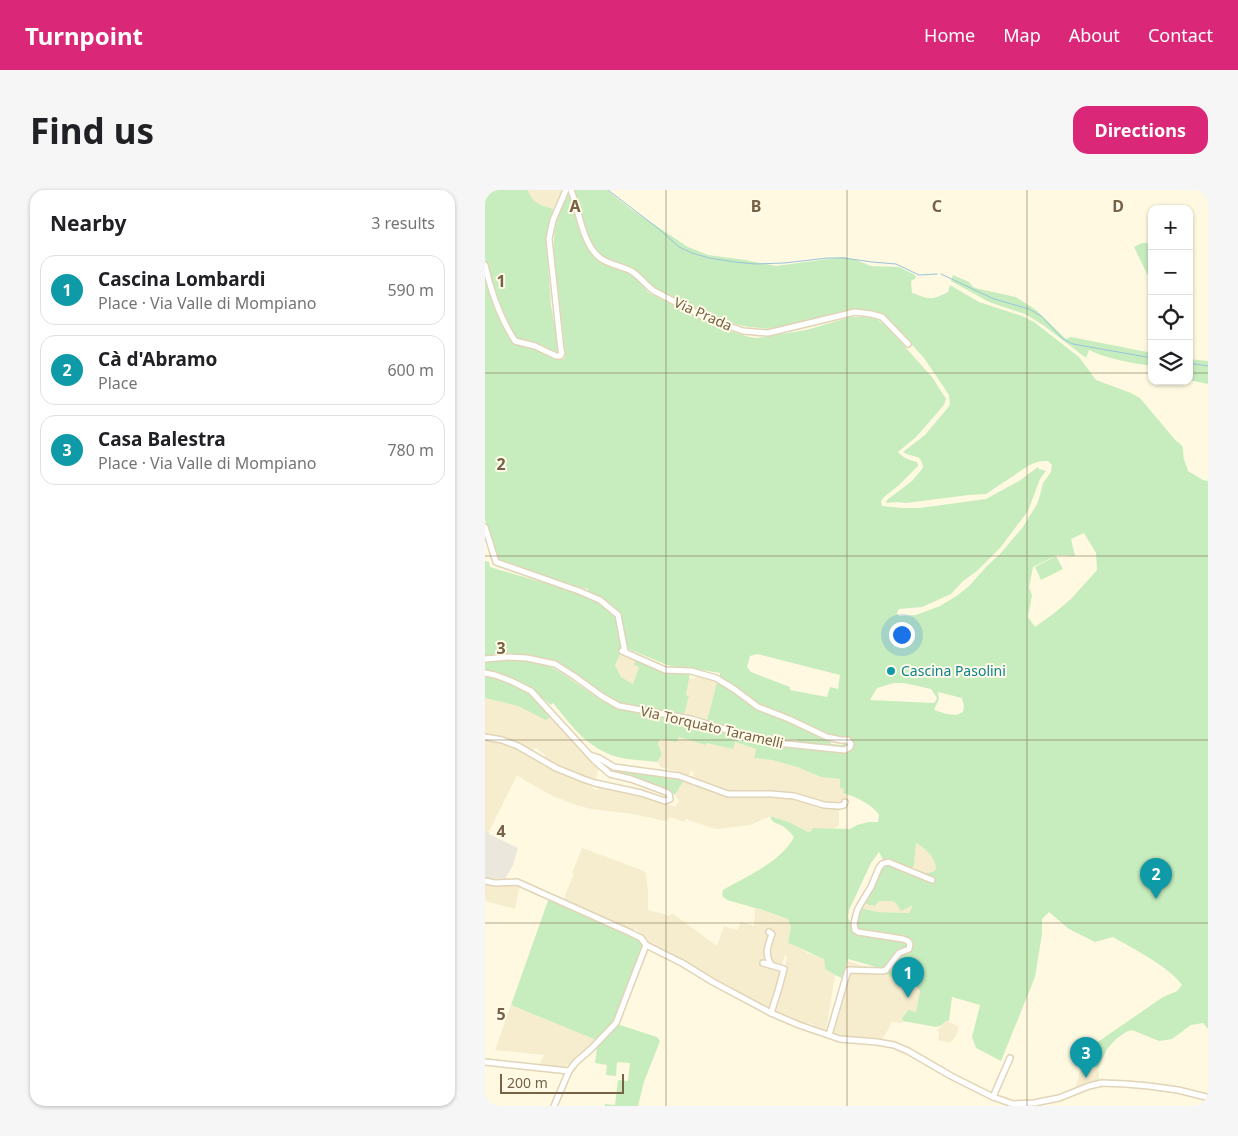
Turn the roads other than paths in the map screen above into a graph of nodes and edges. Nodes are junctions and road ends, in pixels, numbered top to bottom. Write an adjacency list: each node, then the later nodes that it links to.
1 (566, 190): 3 (street)
2 (571, 190): 4 (street, Via Prada)
3 (485, 265)
4 (908, 344)
5 (485, 527): 6 (street, Via Torquato Taramelli)
6 (485, 659)
7 (485, 673): 9 (street)
8 (485, 737): 11 (street)
9 (590, 755): 10 (street); 11 (street)
10 (614, 767): 11 (street); 12 (street)
11 (610, 774)
12 (845, 802)
13 (932, 880): 20 (street)
14 (485, 881): 16 (street)
15 (772, 933): 18 (street)
16 (646, 945): 19 (street); 23 (street)
17 (763, 963): 18 (street)
18 (771, 965): 19 (street)
19 (771, 1013): 20 (street)
20 (829, 1036): 24 (street)
21 (1010, 1058): 24 (street)
22 (485, 1062): 23 (street)
23 (569, 1071): 27 (street)
24 (993, 1097): 26 (street)
25 (1206, 1097): 26 (street)
26 (1013, 1105)
27 (554, 1106)

